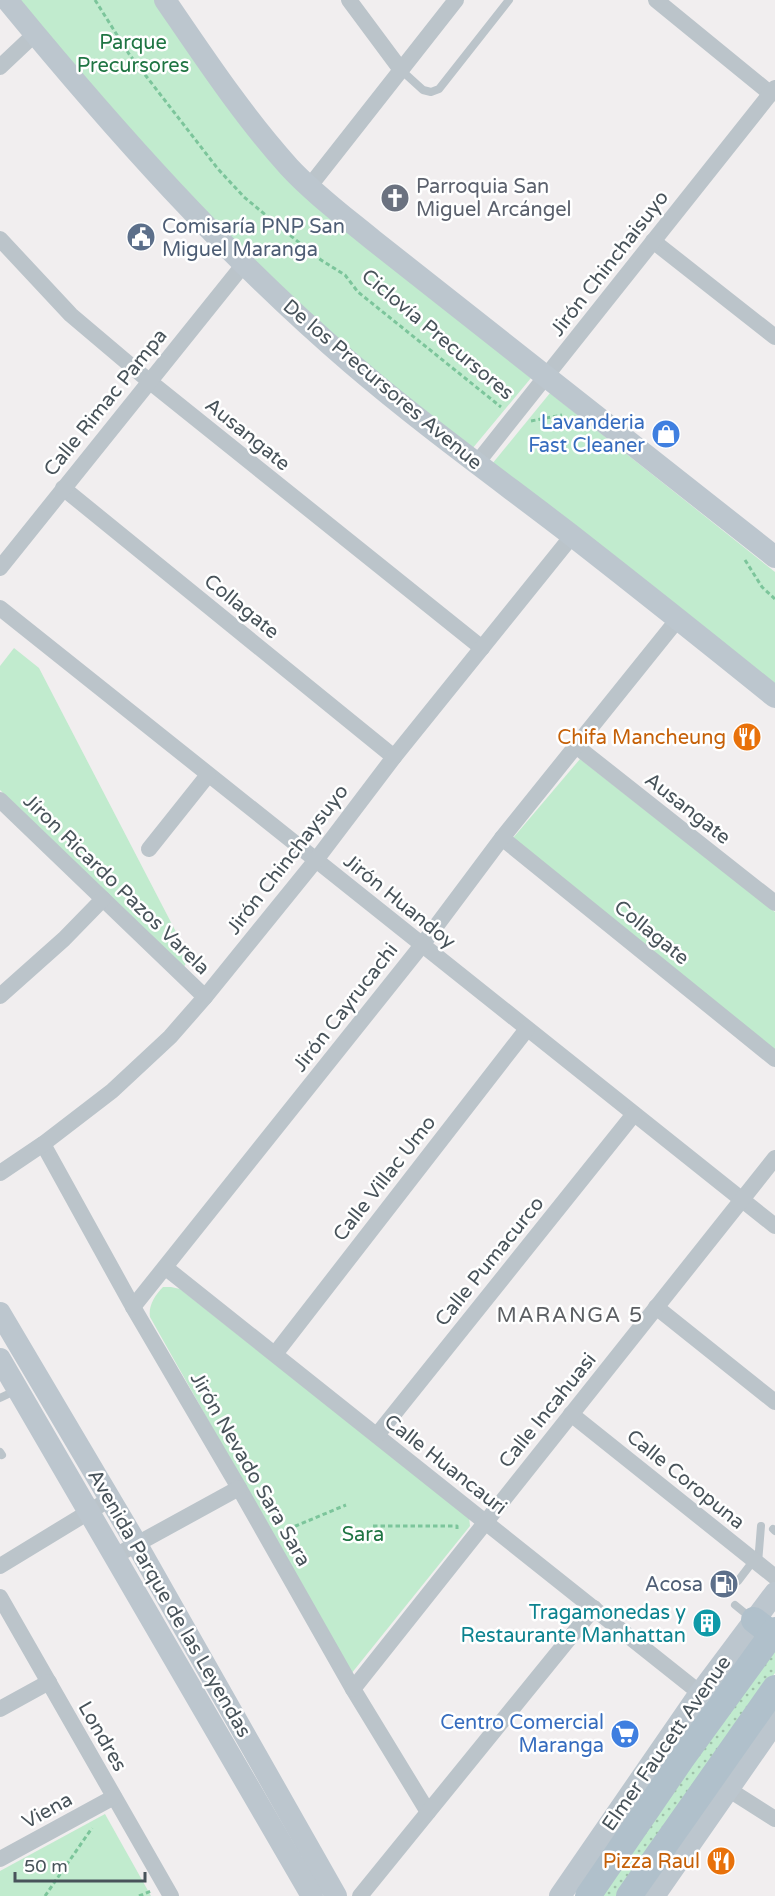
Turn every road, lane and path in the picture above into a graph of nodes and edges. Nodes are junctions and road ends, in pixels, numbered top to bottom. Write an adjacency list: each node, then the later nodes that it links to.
1 (8, 0): 8 (main road, De los Precursores Avenue)
2 (95, 0): 20 (path, Ciclovía Precursores)
3 (165, 0): 12 (main road)
4 (349, 0): 10 (street)
5 (456, 0): 10 (street)
6 (509, 0): 10 (lane)
7 (656, 0): 11 (street)
8 (35, 34): 9 (street); 15 (main road, De los Precursores Avenue)
9 (0, 67)
10 (401, 70): 12 (street)
11 (773, 91): 14 (street, Jirón Chinchaisuyo)
12 (309, 187): 17 (main road)
13 (0, 239): 18 (street, Ausangate)
14 (653, 241): 16 (street); 17 (street, Jirón Chinchaisuyo)
15 (244, 264): 18 (street, Calle Rimac Pampa); 21 (main road, De los Precursores Avenue)
16 (775, 337)
17 (546, 376): 20 (street, Jirón Chinchaisuyo); 25 (main road)
18 (149, 381): 22 (street, Calle Rimac Pampa); 30 (street, Ausangate)
19 (564, 414): 20 (path, Ciclovía Precursores)
20 (514, 417): 21 (street, Jirón Chinchaisuyo)
21 (477, 464): 23 (main road, De los Precursores Avenue)
22 (63, 489): 26 (street, Calle Rimac Pampa); 33 (street, Collagate)
23 (572, 536): 29 (main road, De los Precursores Avenue); 30 (street, Jirón Chinchaysuyo)
24 (744, 557): 27 (path)
25 (775, 557)
26 (0, 568)
27 (775, 598)
28 (0, 608): 34 (street, Jirón Huandoy)
29 (678, 619): 31 (main road, De los Precursores Avenue); 32 (street, Jirón Cayrucachi)
30 (482, 648): 33 (street, Jirón Chinchaysuyo)
31 (775, 697)
32 (576, 746): 36 (street, Jirón Cayrucachi); 40 (street, Ausangate)
33 (394, 757): 38 (street, Jirón Chinchaysuyo)
34 (208, 774): 37 (street); 38 (street, Jirón Huandoy)
35 (2, 806): 39 (street, Jíron Ricardo Pazos Varela)
36 (502, 838): 41 (street, Jirón Cayrucachi); 45 (street, Collagate)
37 (149, 849)
38 (315, 860): 41 (street, Jirón Huandoy); 43 (street, Jirón Chinchaysuyo)
39 (103, 899): 42 (street); 43 (street, Jíron Ricardo Pazos Varela)
40 (775, 903)
41 (422, 945): 44 (street, Jirón Huandoy); 52 (street, Jirón Cayrucachi)
42 (0, 996)
43 (205, 997): 47 (street, Jirón Chinchaysuyo)
44 (527, 1029): 46 (street, Jirón Huandoy); 56 (street, Calle Villac Umo)
45 (775, 1059)
46 (634, 1114): 50 (street, Jirón Huandoy); 61 (street, Calle Pumacurco)
47 (43, 1144): 49 (street, Jirón Chinchaysuyo); 53 (street, Jirón Nevado Sara Sara)
48 (775, 1158): 50 (street, Calle Incahuasi)
49 (0, 1173)
50 (742, 1200): 51 (street, Jirón Huandoy); 54 (street, Calle Incahuasi)
51 (775, 1226)
52 (166, 1268): 53 (street, Jirón Cayrucachi); 56 (street, Calle Huancauri)
53 (133, 1307): 62 (street, Jirón Nevado Sara Sara)
54 (656, 1307): 59 (street); 60 (street, Calle Incahuasi)
55 (0, 1313): 63 (main road, Avenida Parque de las Leyendas)
56 (275, 1354): 61 (street, Calle Huancauri)
57 (0, 1359): 58 (main road, Avenida Parque de las Leyendas)
58 (9, 1394): 65 (main road, Avenida Parque de las Leyendas)
59 (775, 1402)
60 (571, 1414): 66 (street, Calle Incahuasi); 73 (street, Calle Coropuna)
61 (376, 1435): 66 (street, Calle Huancauri)
62 (239, 1488): 71 (street); 83 (street, Jirón Nevado Sara Sara)
63 (110, 1499): 65 (street); 71 (main road, Avenida Parque de las Leyendas)
64 (346, 1505): 69 (path)
65 (88, 1514): 72 (main road, Avenida Parque de las Leyendas); 74 (street)
66 (485, 1521): 79 (street, Calle Huancauri); 83 (street, Calle Incahuasi)
67 (373, 1526): 70 (path)
68 (761, 1526): 73 (lane)
69 (279, 1533)
70 (458, 1534)
71 (136, 1543): 72 (street); 96 (main road, Avenida Parque de las Leyendas)
72 (114, 1556): 95 (main road, Avenida Parque de las Leyendas)
73 (756, 1561): 75 (street, Calle Coropuna); 76 (lane)
74 (0, 1566)
75 (775, 1577)
76 (738, 1581)
77 (775, 1593): 80 (main road, Elmer Faucett Avenue)
78 (0, 1597): 81 (street, Londres)
79 (594, 1608): 84 (street, Calle Huancauri); 89 (street)
80 (759, 1622): 84 (main road, Elmer Faucett Avenue); 99 (main road, Elmer Faucett Avenue)
81 (49, 1682): 85 (street); 88 (street, Londres)
82 (775, 1688): 87 (main road)
83 (353, 1689): 89 (street, Jirón Nevado Sara Sara)
84 (700, 1693): 98 (main road, Elmer Faucett Avenue)
85 (0, 1709)
86 (775, 1722): 87 (main road)
87 (719, 1784): 90 (street); 100 (main road); 101 (main road)
88 (114, 1797): 92 (street, Viena); 94 (street, Londres)
89 (428, 1812): 97 (street)
90 (775, 1819)
91 (95, 1824): 93 (path)
92 (0, 1859)
93 (45, 1896)
94 (171, 1896)
95 (312, 1896)
96 (336, 1896)
97 (360, 1896)
98 (560, 1896)
99 (588, 1896)
100 (629, 1896)
101 (654, 1896)

